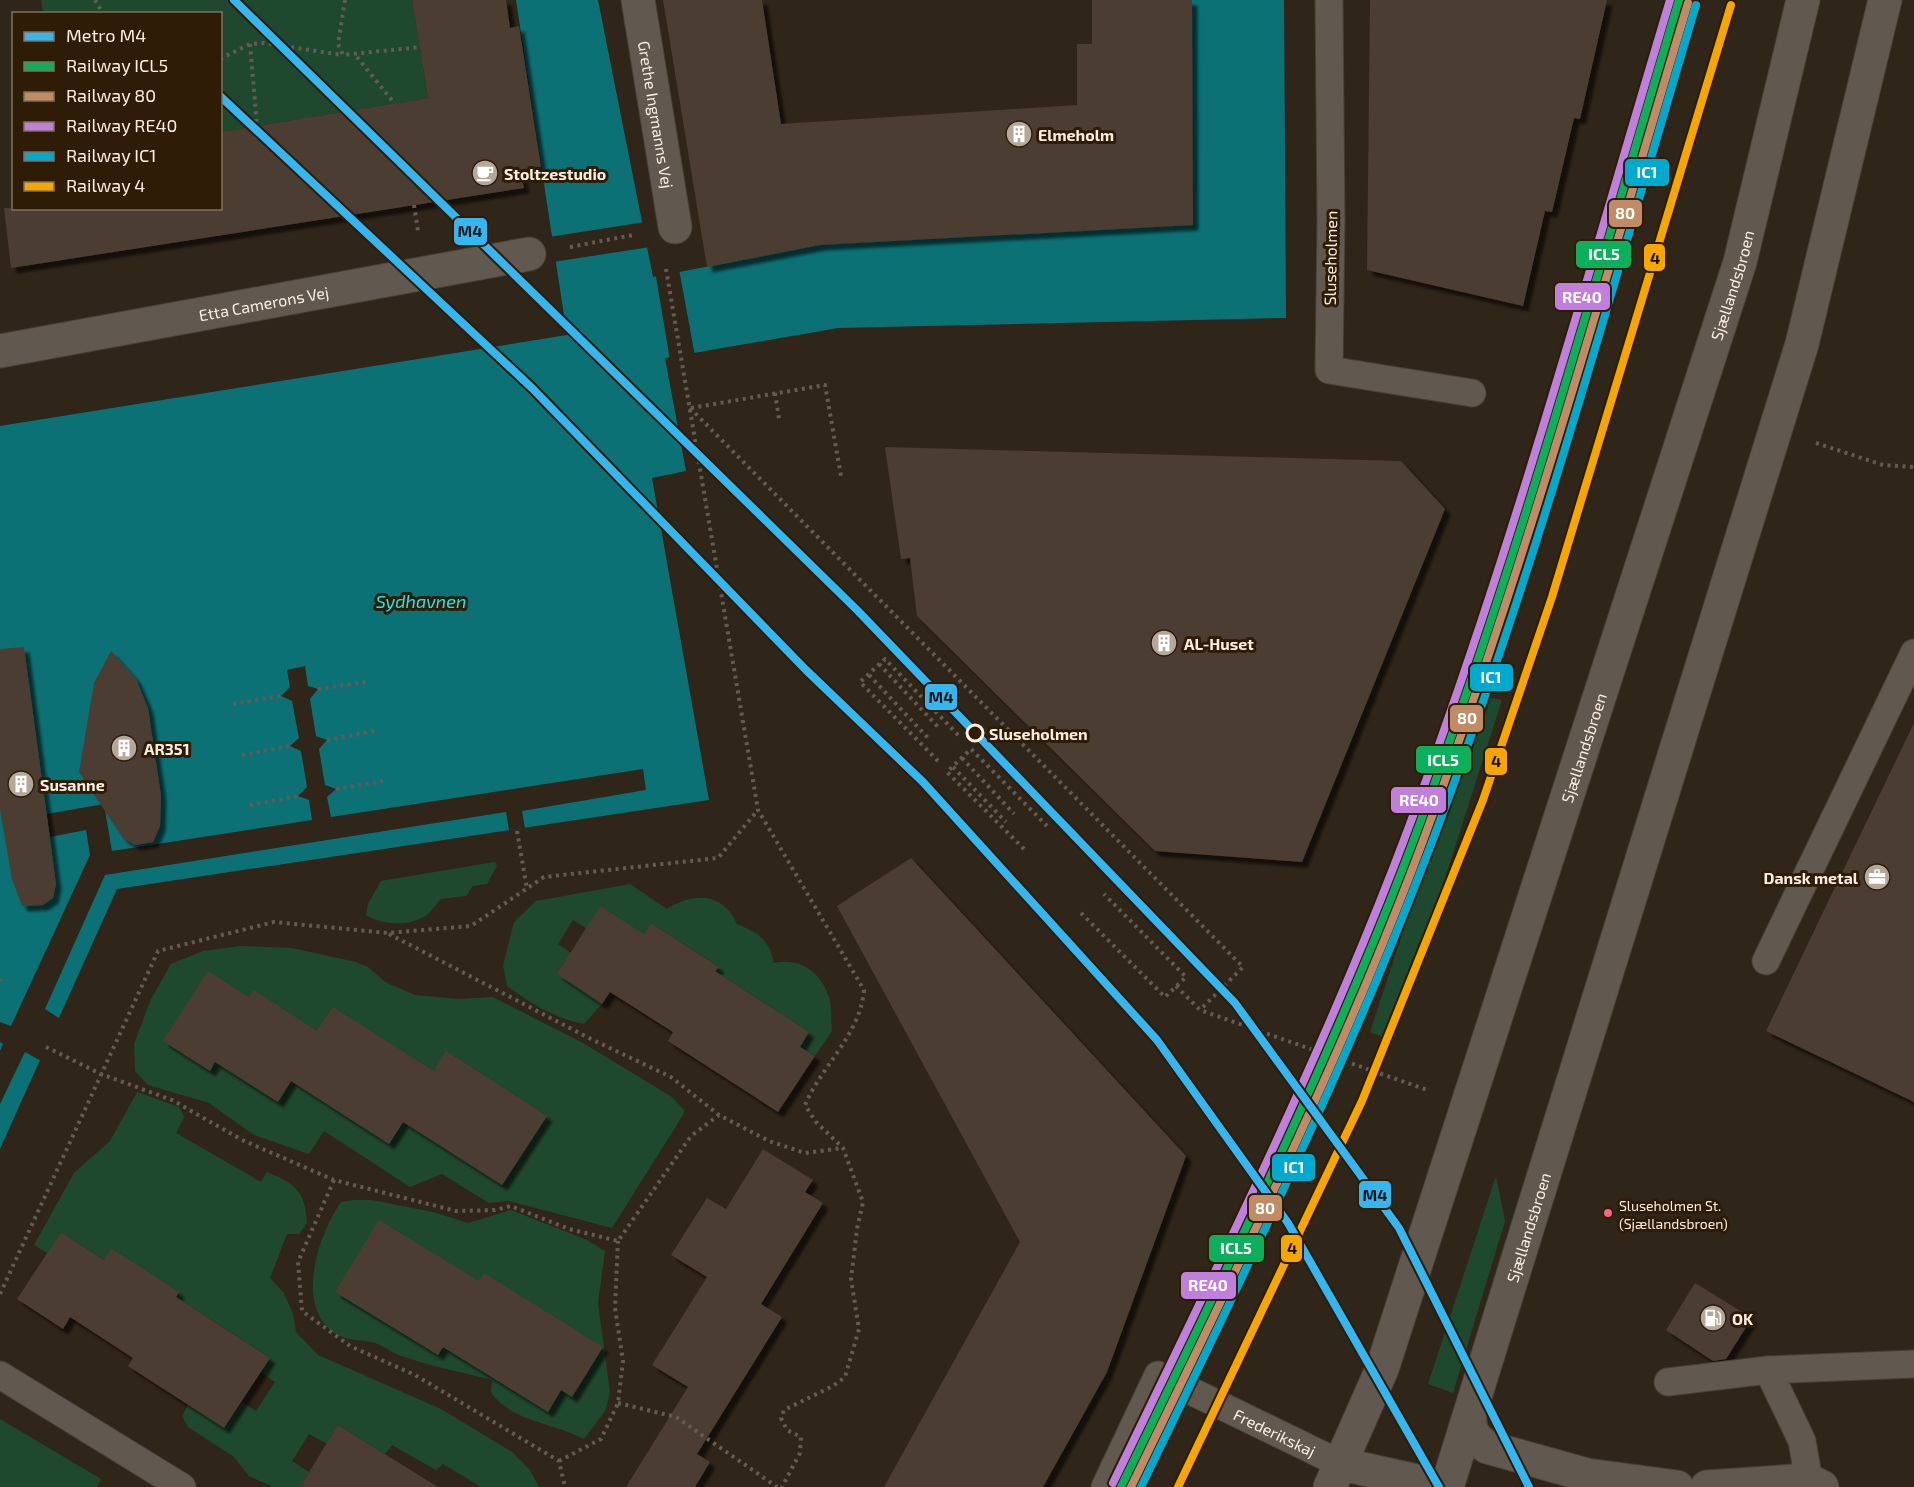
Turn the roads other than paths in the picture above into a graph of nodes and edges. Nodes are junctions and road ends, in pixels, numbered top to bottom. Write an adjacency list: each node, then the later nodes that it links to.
1 (638, 0): 5 (street, Grethe Ingmanns Vej)
2 (1329, 0): 8 (lane, Sluseholmen)
3 (1803, 0): 16 (street, Sjællandsbroen)
4 (1885, 0): 15 (street, Sjællandsbroen)
5 (675, 227)
6 (544, 251): 7 (street, Etta Camerons Vej)
7 (0, 351)
8 (1472, 393)
9 (1914, 653): 10 (lane)
10 (1766, 961)
11 (1914, 1364): 12 (lane)
12 (1768, 1370): 14 (lane); 17 (lane)
13 (0, 1375): 18 (lane)
14 (1668, 1382)
15 (1470, 1414): 21 (street, Sjællandsbroen); 22 (street)
16 (1336, 1476): 19 (lane, Frederikskaj); 20 (street); 21 (street)
17 (1813, 1485): 23 (street)
18 (182, 1487)
19 (1105, 1487)
20 (1369, 1487)
21 (1445, 1487)
22 (1677, 1487)
23 (1707, 1487)

